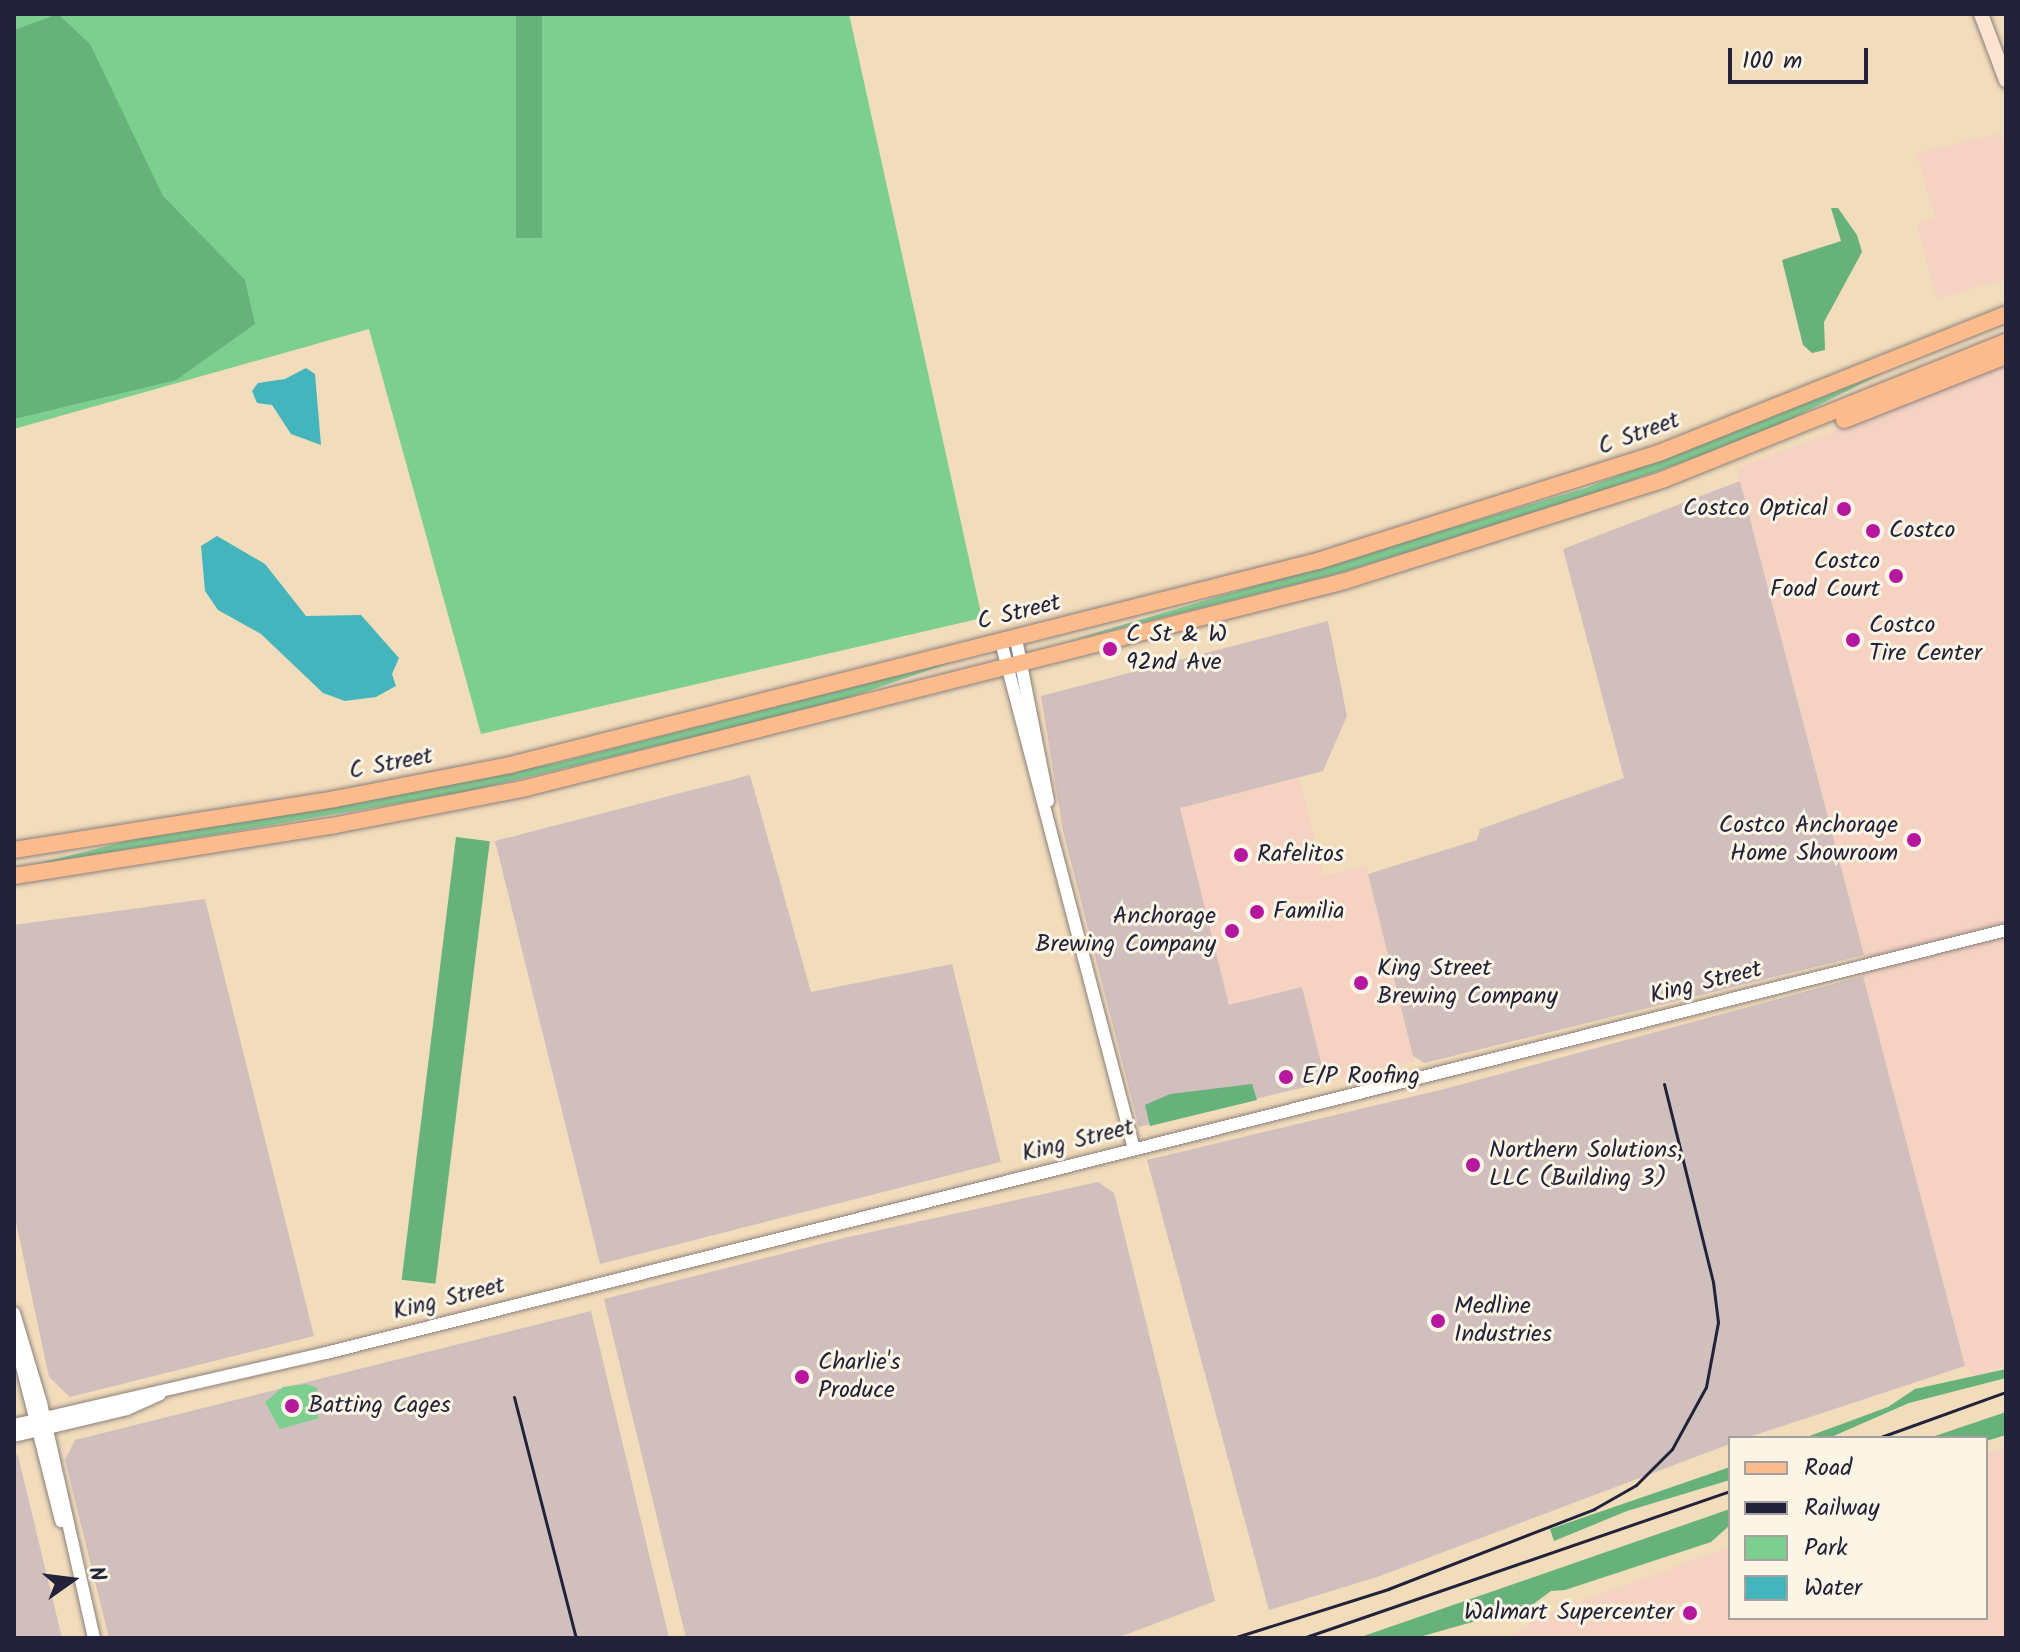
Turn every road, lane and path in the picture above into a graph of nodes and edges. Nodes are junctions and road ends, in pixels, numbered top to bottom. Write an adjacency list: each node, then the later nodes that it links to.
1 (1981, 14): 2 (main road)
2 (2006, 80)
3 (2006, 314): 7 (main road, C Street)
4 (2006, 342): 6 (main road, C Street)
5 (2006, 356): 6 (main road)
6 (1777, 437): 8 (main road, C Street)
7 (1008, 640): 8 (street); 9 (main road, C Street)
8 (1014, 666): 10 (main road, C Street); 12 (street)
9 (14, 850)
10 (14, 876)
11 (2006, 930): 12 (street, King Street)
12 (1134, 1149): 15 (street, King Street)
13 (14, 1313): 15 (street)
14 (14, 1335): 15 (street)
15 (41, 1424): 16 (street, King Street); 17 (street, King Street); 18 (street)
16 (14, 1425)
17 (14, 1436)
18 (94, 1638)

